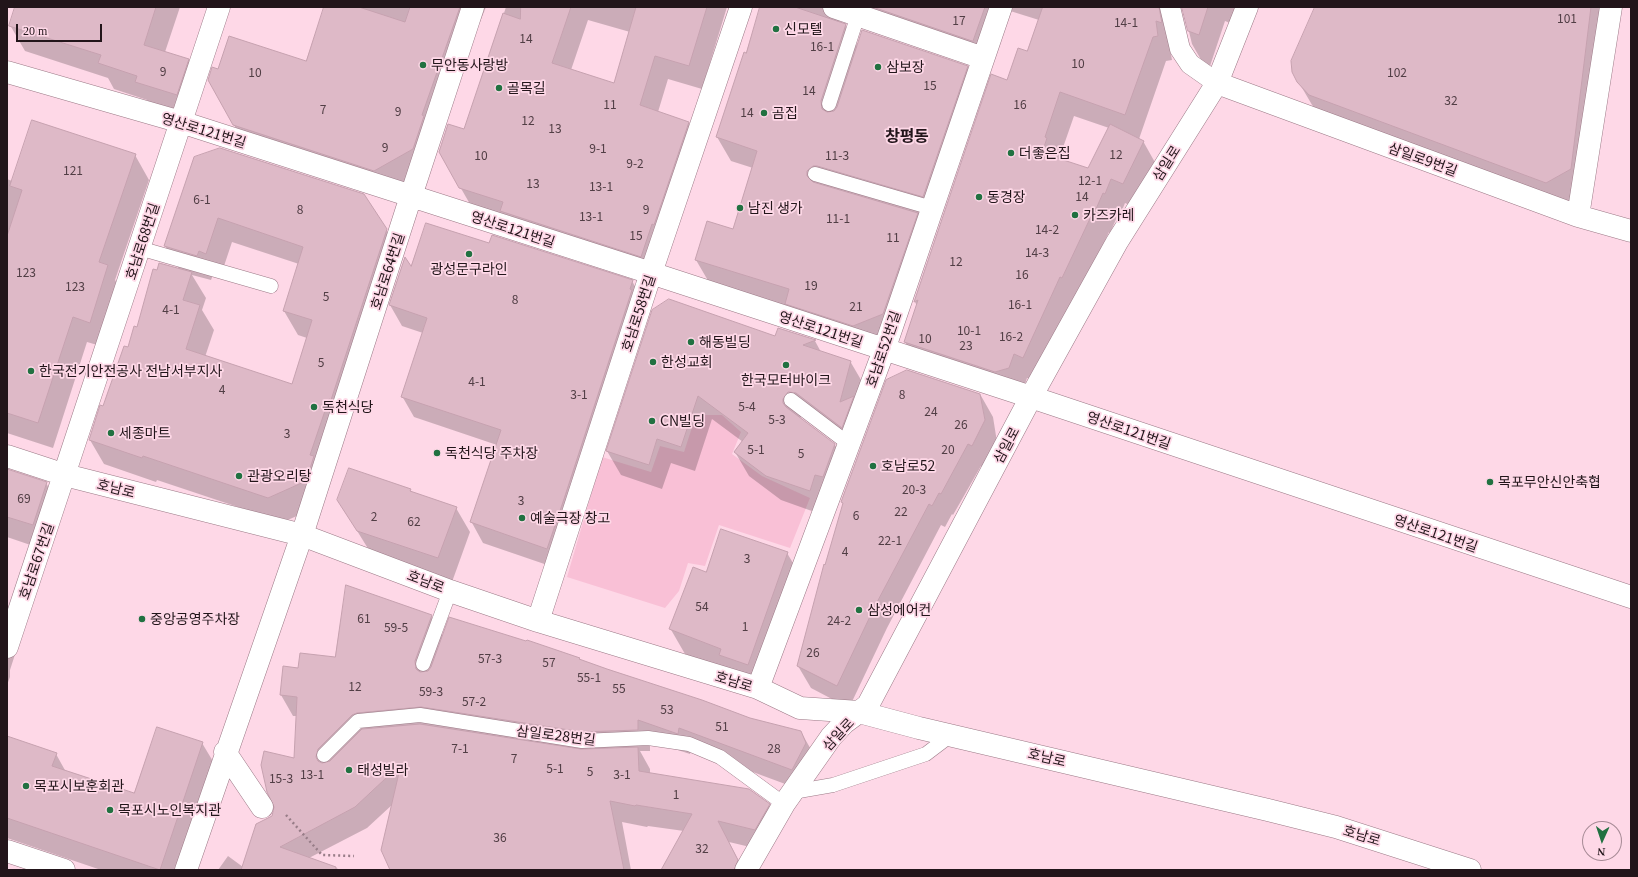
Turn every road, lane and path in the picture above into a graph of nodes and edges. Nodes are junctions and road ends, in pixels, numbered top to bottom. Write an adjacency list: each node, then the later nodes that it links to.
1 (219, 7): 14 (street, 호남로68번길)
2 (474, 7): 16 (street, 호남로64번길)
3 (741, 7): 21 (street, 호남로58번길)
4 (834, 7): 9 (street)
5 (1001, 7): 10 (street, 호남로52번길)
6 (1170, 7): 12 (street)
7 (1248, 7): 12 (street, 삼일로)
8 (1611, 7): 18 (street)
9 (858, 15): 10 (street); 13 (lane)
10 (984, 58): 17 (street, 호남로52번길)
11 (7, 72): 14 (street, 영산로121번길)
12 (1217, 83): 18 (street, 삼일로9번길); 24 (street, 삼일로)
13 (829, 104)
14 (181, 122): 16 (street, 영산로121번길); 20 (street, 호남로68번길)
15 (815, 174): 17 (lane)
16 (411, 196): 21 (street, 영산로121번길); 29 (street, 호남로64번길)
17 (932, 208): 23 (street, 호남로52번길)
18 (1578, 216): 19 (street, 삼일로9번길)
19 (1631, 231)
20 (139, 248): 22 (lane); 28 (street, 호남로68번길)
21 (651, 273): 23 (street, 영산로121번길); 32 (street, 호남로58번길)
22 (270, 286)
23 (884, 350): 24 (street, 영산로121번길); 26 (street, 호남로52번길)
24 (1031, 397): 31 (street, 영산로121번길); 36 (street, 삼일로)
25 (791, 400): 26 (lane)
26 (849, 444): 35 (street, 호남로52번길)
27 (7, 456): 28 (street, 호남로)
28 (65, 475): 29 (street, 호남로); 33 (street, 호남로67번길)
29 (302, 535): 30 (street, 호남로); 38 (street, 호남로64번길)
30 (450, 591): 32 (street, 호남로); 34 (lane)
31 (1631, 597)
32 (538, 621): 35 (street, 호남로)
33 (7, 647)
34 (423, 664)
35 (758, 688): 36 (street, 호남로)
36 (859, 712): 37 (street, 호남로); 40 (street, 삼일로)
37 (951, 734): 40 (lane); 47 (street, 호남로)
38 (226, 752): 41 (street); 45 (street)
39 (324, 755): 40 (lane, 삼일로28번길)
40 (788, 798): 46 (street, 삼일로)
41 (262, 807): 43 (path)
42 (7, 852): 44 (street)
43 (354, 856)
44 (64, 870)
45 (186, 870)
46 (746, 870)
47 (1470, 870)

